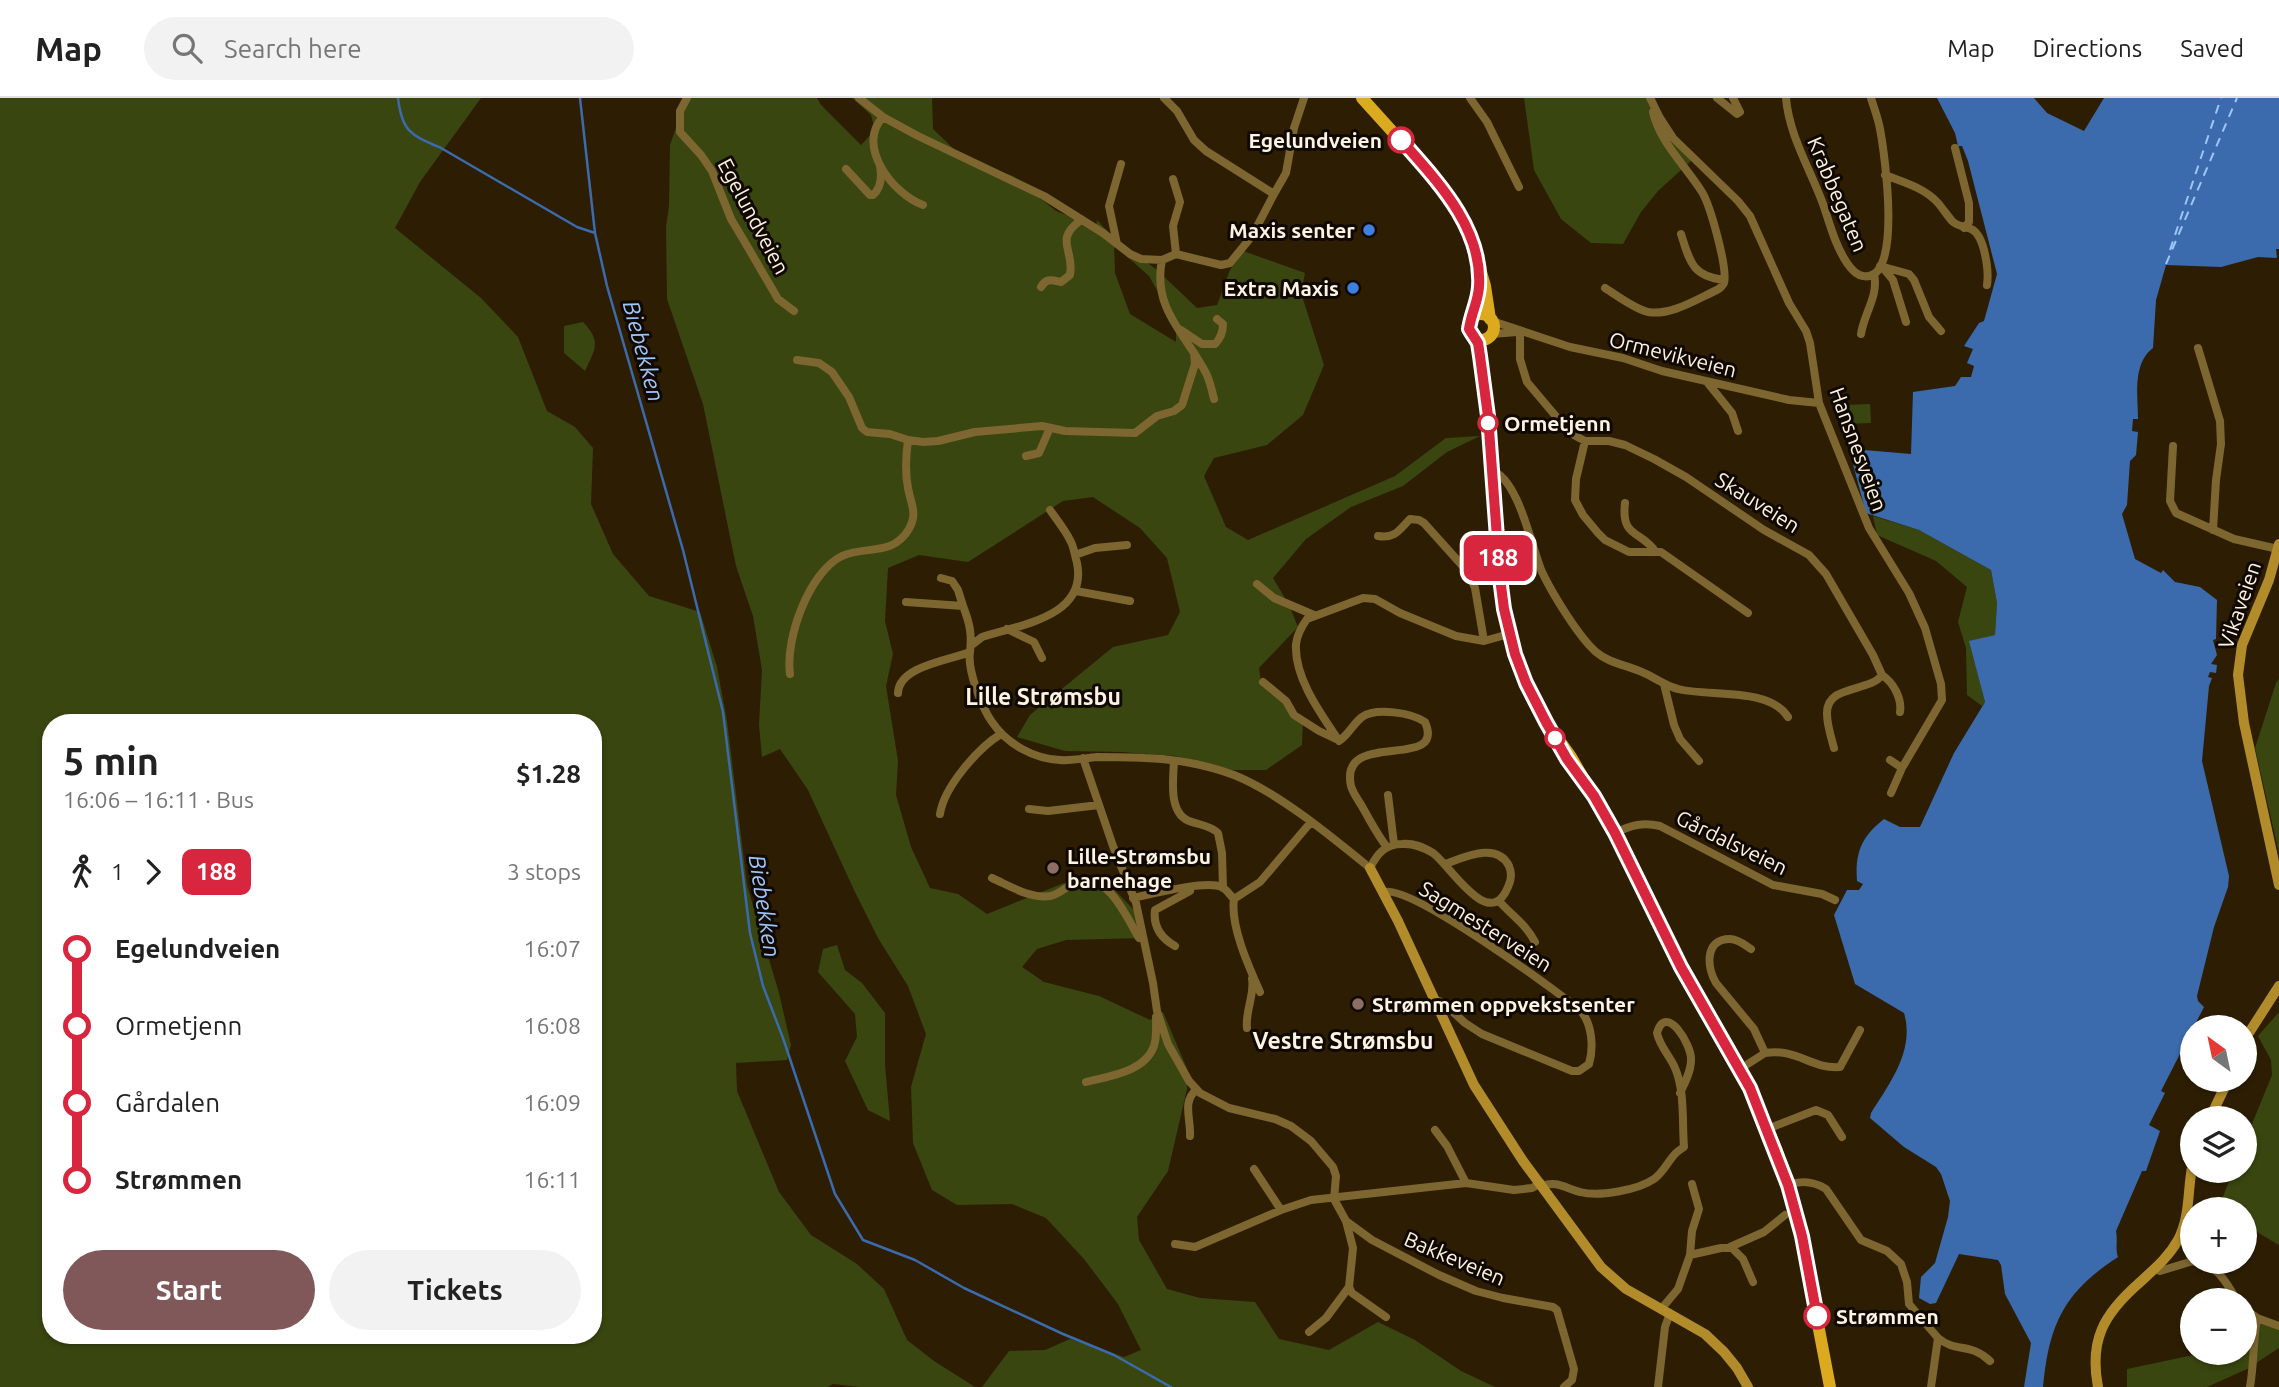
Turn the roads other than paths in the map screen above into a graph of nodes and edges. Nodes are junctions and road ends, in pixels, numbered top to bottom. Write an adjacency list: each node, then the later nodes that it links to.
1 (687, 98): 37 (street, Egelundveien)
2 (859, 98): 13 (street)
3 (1164, 98): 22 (street)
4 (1304, 98): 22 (street)
5 (1362, 98): 14 (main road)
6 (1370, 98): 14 (main road)
7 (1470, 98): 21 (street)
8 (1717, 98): 9 (street)
9 (1733, 98)
10 (1786, 98): 32 (street, Krabbegaten)
11 (1871, 98): 19 (street)
12 (1652, 102): 33 (street); 52 (street, Hansnesveien)
13 (883, 117): 16 (street); 24 (street)
14 (1382, 118): 30 (main road)
15 (1955, 148): 25 (street)
16 (878, 160): 18 (street); 23 (street)
17 (1121, 164): 27 (street)
18 (846, 169)
19 (1885, 174): 25 (street); 31 (street)
20 (1173, 179): 28 (street)
21 (1520, 187)
22 (1274, 194): 28 (street)
23 (923, 205)
24 (1081, 220): 27 (street); 35 (street)
25 (1964, 228): 34 (street)
26 (1681, 234): 33 (street)
27 (1117, 244): 29 (street)
28 (1176, 254): 29 (street)
29 (1162, 260): 42 (street)
30 (1479, 267): 38 (main road); 41 (main road)
31 (1880, 267): 32 (street, Krabbegaten); 40 (street); 44 (street)
32 (1874, 274): 45 (street)
33 (1724, 280): 36 (street)
34 (1987, 285)
35 (1041, 287)
36 (1605, 288)
37 (794, 311)
38 (1473, 318): 41 (main road); 46 (main road)
39 (1217, 319): 42 (street)
40 (1906, 322)
41 (1491, 328): 43 (street, Ormevikveien); 43 (street, Ormevikveien); 46 (main road); 53 (main road)
42 (1178, 329): 48 (street)
43 (1520, 331): 50 (street, Ormevikveien); 57 (street)
44 (1941, 331)
45 (1861, 334)
46 (1475, 339): 53 (main road)
47 (2198, 348): 63 (street)
48 (1194, 353): 51 (street); 54 (street)
49 (797, 360): 56 (street)
50 (1707, 382): 52 (street, Ormevikveien); 55 (street)
51 (1214, 399)
52 (1819, 403): 96 (street, Hansnesveien)
53 (1488, 414): 60 (main road)
54 (1050, 428): 56 (street); 59 (street)
55 (1738, 431)
56 (908, 440): 82 (street)
57 (1586, 441): 67 (street); 83 (street, Skauveien)
58 (2173, 446): 63 (street)
59 (1026, 456)
60 (1491, 470): 78 (main road); 85 (street)
61 (1625, 503): 67 (street)
62 (1050, 510): 68 (street)
63 (2213, 530): 66 (street)
64 (1378, 536): 79 (street)
65 (1127, 545): 68 (street)
66 (2278, 546): 108 (main road, Vikaveien)
67 (1655, 551): 75 (street)
68 (1075, 555): 71 (street)
69 (941, 578): 74 (street)
70 (1257, 584): 76 (street)
71 (1076, 591): 72 (street); 77 (street)
72 (1130, 601)
73 (906, 602): 74 (street)
74 (963, 606): 80 (street)
75 (1748, 613)
76 (1314, 615): 79 (street); 90 (street)
77 (1007, 629): 80 (street); 81 (street)
78 (1509, 634): 79 (street); 103 (main road)
79 (1484, 641)
80 (971, 648): 86 (street); 89 (street)
81 (1042, 658)
82 (790, 674)
83 (1882, 675): 87 (street, Skauveien); 91 (street)
84 (1263, 682): 90 (street)
85 (1664, 684): 88 (street); 95 (street)
86 (898, 693)
87 (1900, 712)
88 (1788, 717)
89 (1001, 734): 92 (street); 101 (street)
90 (1339, 741): 104 (street)
91 (1833, 748)
92 (1083, 758): 94 (street); 99 (street)
93 (1890, 760): 96 (street)
94 (1174, 761): 102 (street); 110 (street)
95 (1699, 761)
96 (1902, 768): 97 (street, Hansnesveien)
97 (1891, 793)
98 (1388, 795): 104 (street)
99 (1099, 804): 100 (street); 112 (street)
100 (1029, 809)
101 (940, 814)
102 (1311, 822): 106 (street); 113 (street)
103 (1615, 833): 114 (street, Gårdalsveien); 129 (main road)
104 (1390, 846): 105 (street); 106 (street)
105 (1445, 864): 115 (street); 115 (street)
106 (1370, 868): 111 (main road)
107 (992, 878): 116 (street)
108 (2279, 885)
109 (1202, 886): 110 (street); 112 (street); 118 (street)
110 (1223, 888): 113 (street)
111 (1384, 892): 123 (main road); 123 (street, Sagmesterveien)
112 (1133, 898): 116 (street)
113 (1234, 899): 120 (street)
114 (1835, 900)
115 (1499, 901): 117 (street)
116 (1142, 939): 124 (street)
117 (1535, 942)
118 (1175, 946)
119 (1751, 949): 128 (street)
120 (1250, 969): 122 (street); 126 (street)
121 (2279, 986): 125 (main road)
122 (1260, 992)
123 (1433, 999): 141 (main road)
124 (1157, 1011): 130 (street); 131 (street)
125 (2258, 1019)
126 (1247, 1028)
127 (1860, 1030): 128 (street)
128 (1765, 1053): 129 (street)
129 (1740, 1069): 133 (main road)
130 (1086, 1082)
131 (1196, 1090): 135 (street); 143 (street)
132 (1680, 1093): 132 (street); 141 (street)
133 (1768, 1129): 136 (street); 142 (main road)
134 (1434, 1130): 138 (street)
135 (1189, 1136)
136 (1842, 1137)
137 (1254, 1169): 144 (street)
138 (1466, 1183): 141 (street); 143 (street)
139 (2189, 1183): 151 (main road)
140 (1692, 1184): 149 (street)
141 (1542, 1185): 154 (main road)
142 (1788, 1185): 159 (street); 165 (main road)
143 (1335, 1196): 144 (street); 146 (street)
144 (1281, 1210): 147 (street)
145 (1785, 1215): 148 (street)
146 (1346, 1222): 153 (street); 162 (street, Bakkeveien)
147 (1175, 1244)
148 (1730, 1247): 149 (street); 152 (street)
149 (1690, 1255): 154 (street)
150 (2180, 1265): 151 (street)
151 (2155, 1269): 167 (main road)
152 (1753, 1282)
153 (1349, 1287): 155 (street); 158 (street)
154 (1666, 1311): 163 (street); 164 (main road)
155 (1386, 1317)
156 (2257, 1318): 157 (street)
157 (2279, 1326)
158 (1309, 1332)
159 (1938, 1339): 160 (street); 166 (street)
160 (1990, 1361)
161 (2253, 1365): 168 (street)
162 (1564, 1387)
163 (1658, 1387)
164 (1748, 1387)
165 (1830, 1387)
166 (1931, 1387)
167 (2098, 1387)
168 (2250, 1387)

